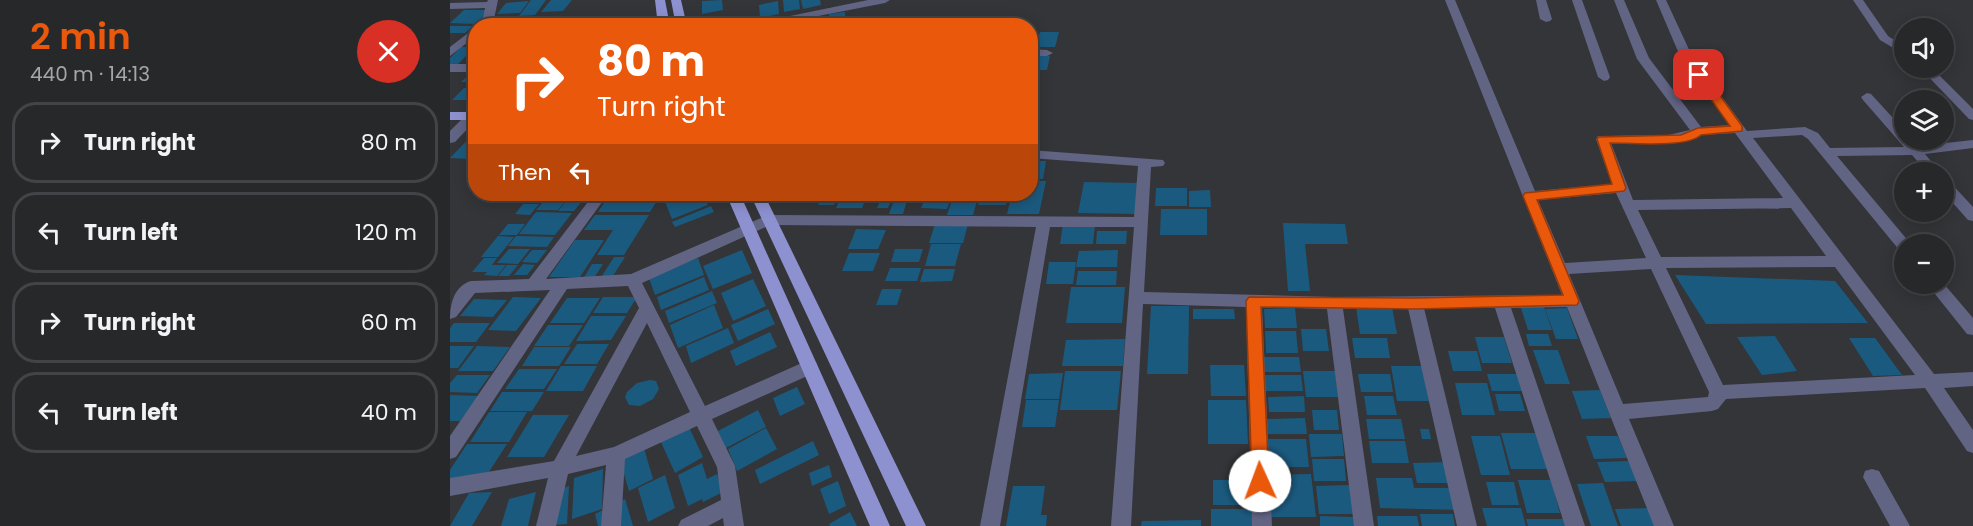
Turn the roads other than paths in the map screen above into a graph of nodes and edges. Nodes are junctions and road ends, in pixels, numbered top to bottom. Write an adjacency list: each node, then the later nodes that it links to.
1 (507, 0): 11 (street)
2 (660, 0): 14 (main road)
3 (676, 0): 15 (main road)
4 (885, 0): 16 (street)
5 (1450, 0): 44 (street)
6 (1541, 0): 17 (street)
7 (1576, 0): 25 (street)
8 (1619, 0): 34 (street)
9 (1661, 0): 35 (street)
10 (1858, 0): 19 (street)
11 (493, 2): 12 (street); 13 (street)
12 (450, 6)
13 (488, 18)
14 (663, 18)
15 (680, 18)
16 (794, 18)
17 (1546, 19)
18 (468, 37): 21 (street)
19 (1894, 45)
20 (1038, 52): 22 (street)
21 (450, 53)
22 (1047, 53)
23 (450, 68): 24 (street)
24 (468, 68)
25 (1604, 77)
26 (1936, 78): 28 (street)
27 (1866, 97): 38 (street)
28 (1958, 101): 29 (street); 32 (street)
29 (1973, 102)
30 (450, 116): 31 (main road)
31 (468, 116)
32 (1973, 116)
33 (468, 122): 36 (street)
34 (1698, 131): 35 (street); 42 (street)
35 (1740, 132): 39 (street); 48 (street)
36 (450, 139)
37 (1973, 144): 38 (street)
38 (1914, 151): 39 (street); 41 (street)
39 (1827, 152): 55 (street)
40 (1038, 155): 53 (street)
41 (1924, 162)
42 (1620, 188): 44 (street); 49 (street)
43 (1954, 195): 50 (street)
44 (1529, 196): 58 (street)
45 (596, 201): 61 (street)
46 (736, 201): 54 (main road)
47 (760, 201): 51 (main road)
48 (1794, 203): 49 (street); 56 (street)
49 (1628, 205): 57 (street)
50 (1973, 216)
51 (768, 220): 52 (street); 54 (street); 90 (main road)
52 (1044, 222): 53 (street); 91 (street)
53 (1142, 222): 63 (street)
54 (750, 228): 59 (street); 72 (main road)
55 (1894, 234)
56 (1837, 261): 57 (street); 74 (street)
57 (1656, 263): 58 (street); 75 (street)
58 (1559, 269): 66 (street)
59 (633, 280): 60 (street); 69 (street)
60 (562, 284): 61 (street); 79 (street)
61 (534, 285): 70 (street)
62 (1943, 294): 71 (street)
63 (1137, 298): 64 (street); 92 (street)
64 (1254, 301): 67 (street); 93 (street)
65 (1501, 301): 66 (street); 68 (street); 96 (street)
66 (1572, 301): 76 (street)
67 (1334, 303): 68 (street); 94 (street)
68 (1415, 304): 95 (street)
69 (647, 308): 77 (street); 81 (street)
70 (450, 313)
71 (1973, 329)
72 (810, 367): 77 (street); 85 (main road)
73 (1973, 379): 74 (street)
74 (1929, 380): 75 (street); 78 (street)
75 (1718, 392): 76 (street)
76 (1618, 412): 97 (street)
77 (699, 415): 80 (street); 84 (street)
78 (1973, 445)
79 (450, 451)
80 (616, 454): 81 (street); 87 (street)
81 (560, 468): 83 (street); 86 (street)
82 (1872, 477): 98 (street)
83 (450, 487)
84 (732, 504): 88 (street); 89 (street)
85 (878, 525)
86 (546, 526)
87 (611, 526)
88 (688, 526)
89 (734, 526)
90 (916, 526)
91 (990, 526)
92 (1120, 526)
93 (1262, 526)
94 (1364, 526)
95 (1467, 526)
96 (1575, 526)
97 (1664, 526)
98 (1900, 526)

